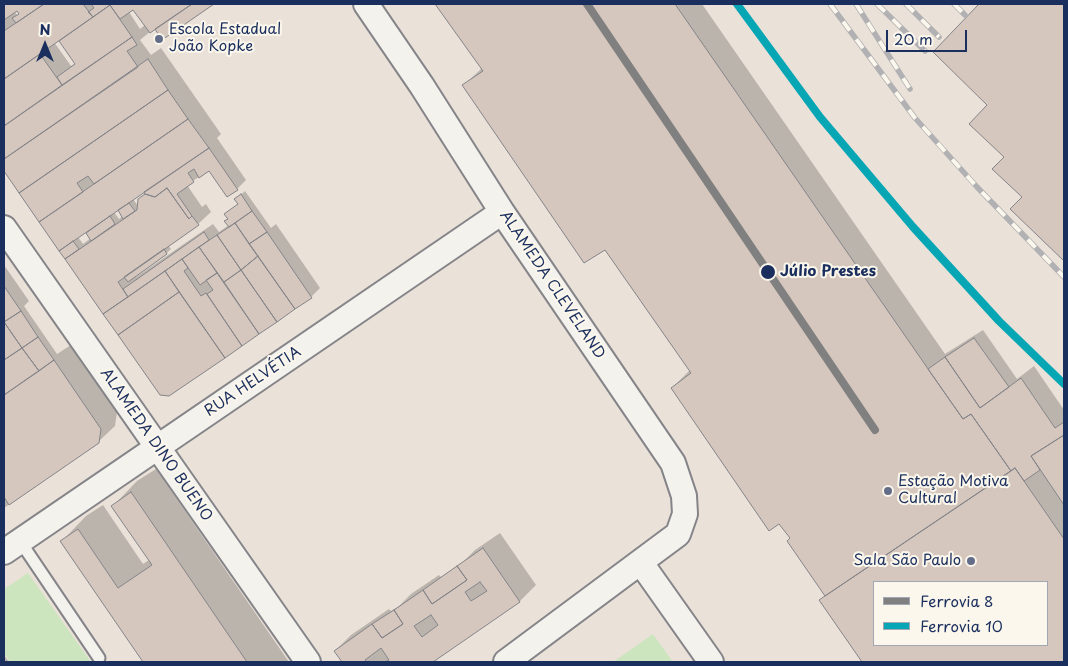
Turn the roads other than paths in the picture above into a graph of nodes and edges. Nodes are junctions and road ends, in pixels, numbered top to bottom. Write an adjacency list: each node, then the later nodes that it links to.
1 (366, 4): 2 (street, ALAMEDA CLEVELAND)
2 (502, 212): 4 (street, RUA HELVÉTIA); 6 (street, ALAMEDA CLEVELAND)
3 (4, 228): 4 (street, ALAMEDA DINO BUENO)
4 (158, 448): 5 (street, RUA HELVÉTIA); 8 (street, ALAMEDA DINO BUENO)
5 (12, 547): 7 (lane)
6 (641, 563): 9 (street, ALAMEDA CLEVELAND); 10 (street)
7 (99, 658)
8 (308, 662)
9 (506, 662)
10 (711, 662)

